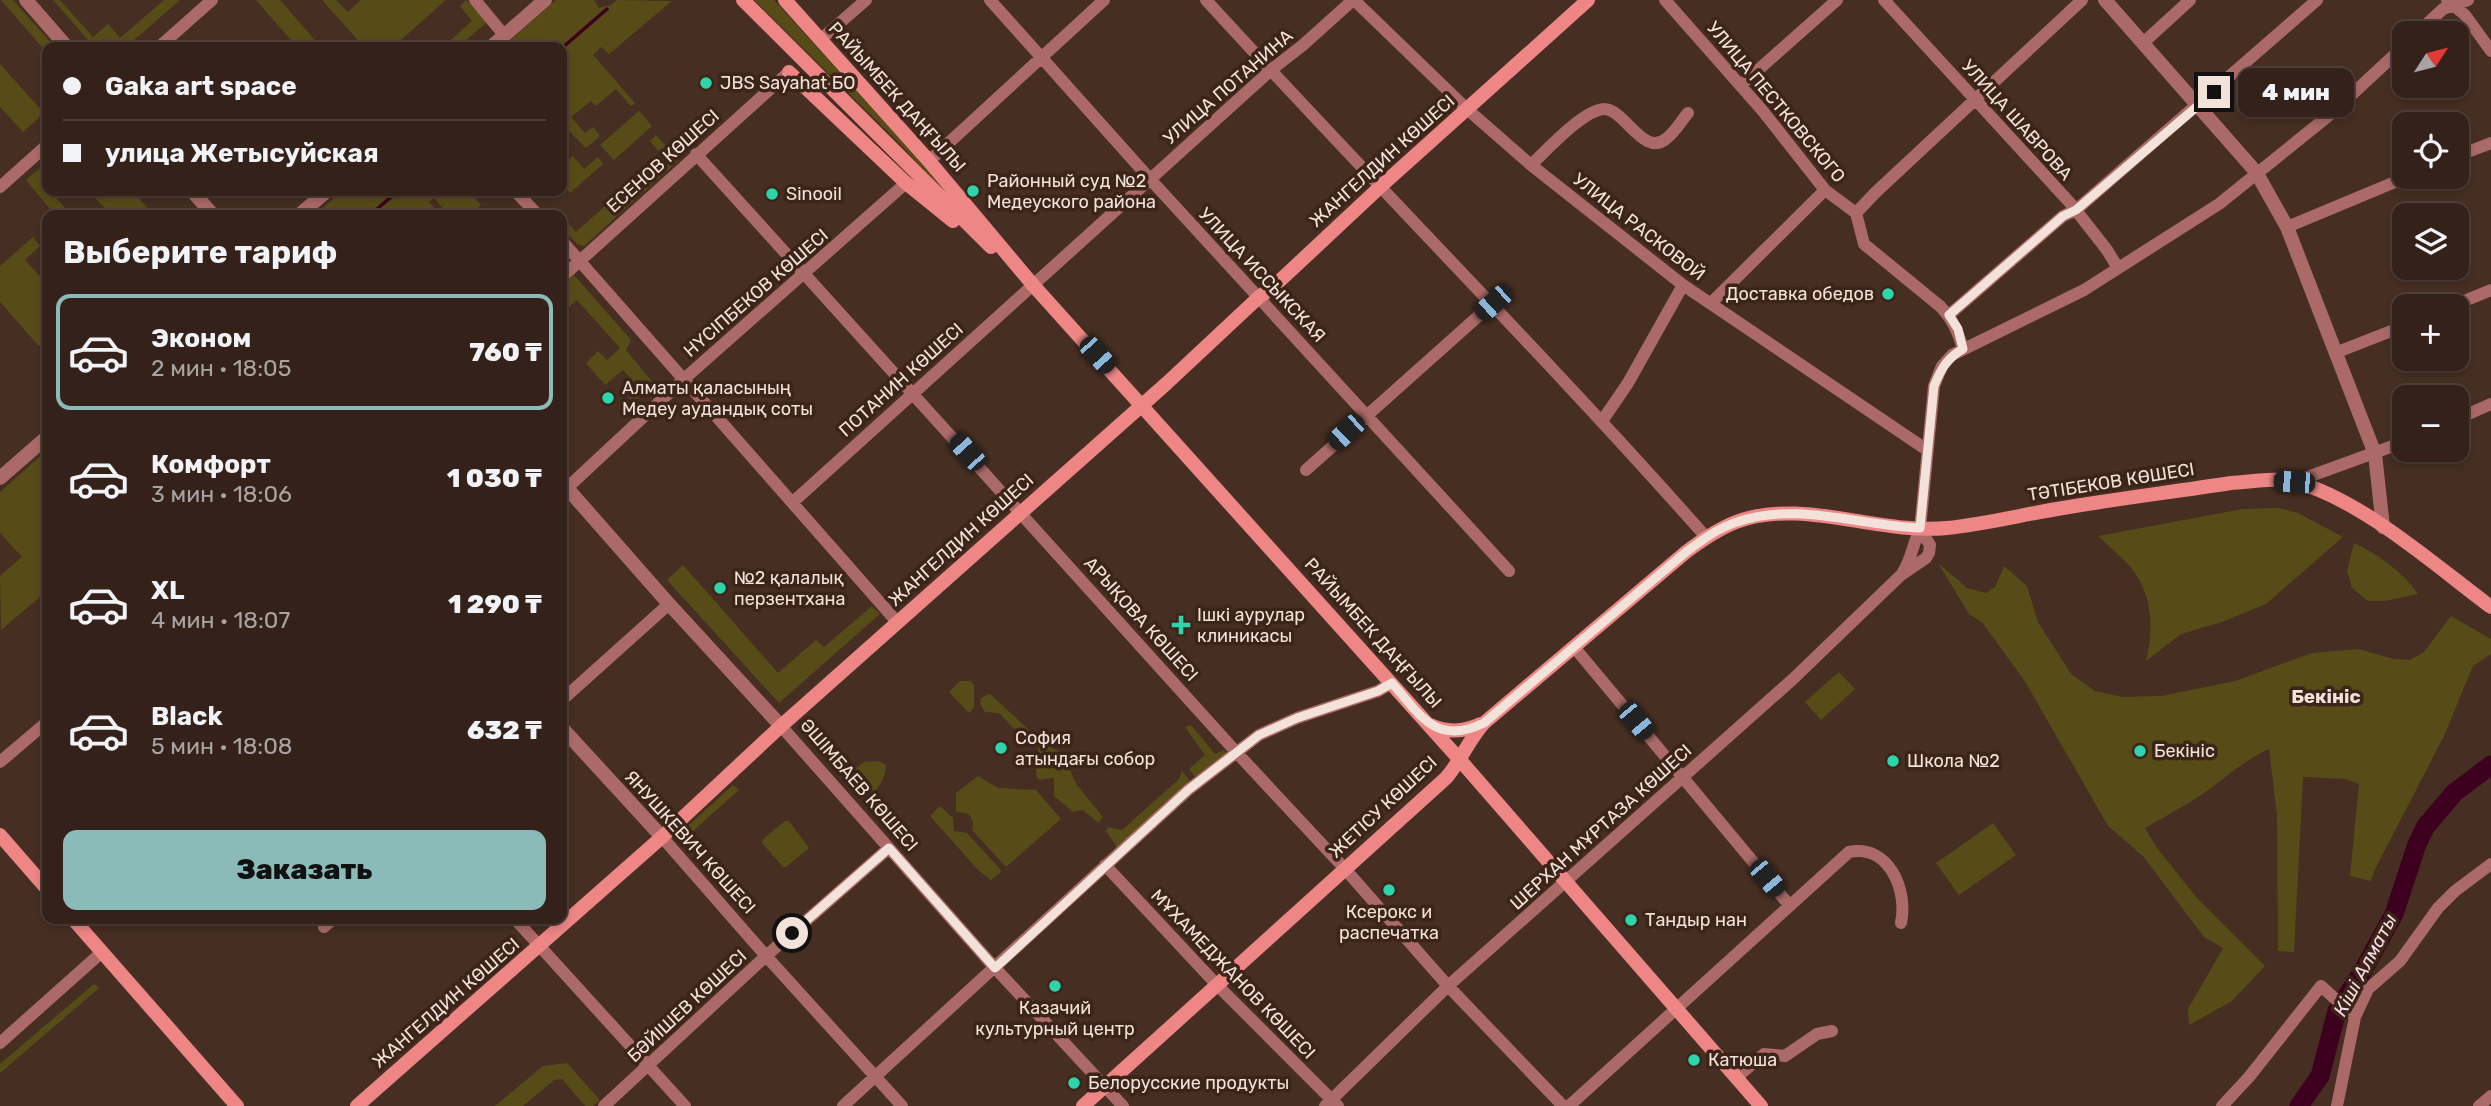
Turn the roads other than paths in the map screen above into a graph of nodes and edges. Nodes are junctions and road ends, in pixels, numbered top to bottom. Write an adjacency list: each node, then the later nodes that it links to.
1 (26, 0): 25 (street)
2 (212, 0): 26 (street)
3 (475, 0): 23 (street)
4 (545, 0): 23 (street)
5 (743, 0): 62 (main road, РАЙЫМБЕК ДАҢҒЫЛЫ)
6 (785, 0): 24 (main road, РАЙЫМБЕК ДАҢҒЫЛЫ)
7 (866, 0): 24 (street)
8 (990, 0): 31 (street, УЛИЦА ИССЫКСКАЯ)
9 (1104, 0): 31 (street)
10 (1206, 0): 32 (street)
11 (1354, 0): 32 (street, УЛИЦА ПОТАНИНА); 37 (street, УЛИЦА РАСКОВОЙ)
12 (1588, 0): 37 (main road, ЖАНГЕЛДИН КӨШЕСІ)
13 (1665, 0): 34 (street, УЛИЦА ПЕСТКОВСКОГО)
14 (1837, 0): 34 (street)
15 (1884, 0): 35 (street, УЛИЦА ШАВРОВА)
16 (2082, 0): 35 (street)
17 (2105, 0): 28 (street)
18 (2190, 0): 28 (street)
19 (2317, 0): 36 (street)
20 (2468, 0): 21 (street)
21 (2450, 3): 22 (street); 29 (street)
22 (2430, 21)
23 (504, 35): 27 (street)
24 (820, 40): 43 (main road, РАЙЫМБЕК ДАҢҒЫЛЫ)
25 (63, 42)
26 (165, 42)
27 (496, 42)
28 (2143, 43): 36 (street)
29 (2491, 51)
30 (2392, 57): 45 (street)
31 (1041, 58): 43 (street); 46 (street, УЛИЦА ИССЫКСКАЯ)
32 (1270, 70): 46 (street, УЛИЦА ПОТАНИНА); 50 (street)
33 (789, 72): 42 (street, ЕСЕНОВ КӨШЕСІ); 47 (main road, РАЙЫМБЕК ДАҢҒЫЛЫ)
34 (1741, 85): 51 (street, УЛИЦА ПЕСТКОВСКОГО)
35 (1975, 99): 58 (street, УЛИЦА ШАВРОВА); 59 (street)
36 (2198, 106): 45 (street); 58 (street)
37 (1467, 109): 44 (street, УЛИЦА РАСКОВОЙ); 50 (main road, ЖАНГЕЛДИН КӨШЕСІ)
38 (1688, 113): 44 (street)
39 (2491, 143): 41 (street)
40 (42, 149): 49 (street)
41 (2469, 151)
42 (696, 154): 63 (street, ЕСЕНОВ КӨШЕСІ); 66 (street, АРЫҚОВА КӨШЕСІ)
43 (929, 161): 67 (main road, РАЙЫМБЕК ДАҢҒЫЛЫ)
44 (1531, 165): 68 (street, УЛИЦА РАСКОВОЙ)
45 (2256, 172): 60 (street); 64 (street)
46 (1150, 179): 67 (street, УЛИЦА ПОТАНИНА); 70 (street, УЛИЦА ИССЫКСКАЯ)
47 (906, 183): 62 (main road, РАЙЫМБЕК ДАҢҒЫЛЫ); 66 (street, НҮСІПБЕКОВ КӨШЕСІ)
48 (2392, 183): 60 (street)
49 (0, 187)
50 (1380, 187): 70 (main road, ЖАНГЕЛДИН КӨШЕСІ); 72 (street)
51 (1825, 190): 59 (street, УЛИЦА ПЕСТКОВСКОГО); 73 (street)
52 (196, 196): 55 (street)
53 (321, 196): 56 (street)
54 (520, 196): 57 (street)
55 (209, 210)
56 (305, 210)
57 (533, 210)
58 (2076, 210): 64 (street, УЛИЦА ШАВРОВА); 74 (street)
59 (1856, 213): 74 (street)
60 (2287, 227): 77 (street)
61 (567, 247): 63 (street)
62 (1001, 256): 67 (main road, РАЙЫМБЕК ДАҢҒЫЛЫ)
63 (580, 261): 65 (street, ЕСЕНОВ КӨШЕСІ); 78 (street)
64 (2118, 268): 76 (street)
65 (567, 273)
66 (804, 275): 78 (street, НҮСІПБЕКОВ КӨШЕСІ); 79 (street, АРЫҚОВА КӨШЕСІ)
67 (1034, 285): 79 (street, ПОТАНИН КӨШЕСІ); 80 (main road, РАЙЫМБЕК ДАҢҒЫЛЫ)
68 (1683, 285): 73 (street, УЛИЦА РАСКОВОЙ); 84 (street)
69 (2491, 290): 71 (street)
70 (1258, 297): 80 (main road, ЖАНГЕЛДИН КӨШЕСІ); 82 (street, УЛИЦА ИССЫКСКАЯ)
71 (2469, 299)
72 (1493, 303): 82 (street); 84 (street)
73 (1711, 303): 87 (street, УЛИЦА РАСКОВОЙ)
74 (1949, 315): 76 (street)
75 (2392, 331): 77 (street)
76 (1963, 349): 87 (street)
77 (2335, 353): 88 (street)
78 (684, 379): 92 (street, НҮСІПБЕКОВ КӨШЕСІ); 94 (street)
79 (913, 392): 94 (street, ПОТАНИН КӨШЕСІ); 95 (street, АРЫҚОВА КӨШЕСІ)
80 (1142, 404): 95 (main road, ЖАНГЕЛДИН КӨШЕСІ); 104 (main road, РАЙЫМБЕК ДАҢҒЫЛЫ)
81 (2491, 404): 83 (street)
82 (1367, 414): 89 (street); 99 (street, УЛИЦА ИССЫКСКАЯ)
83 (2469, 414)
84 (1602, 421): 98 (street)
85 (42, 440): 90 (street)
86 (2392, 447): 88 (street)
87 (1927, 450): 97 (street)
88 (2375, 454): 91 (street); 96 (street)
89 (1306, 470)
90 (0, 478)
91 (2294, 482): 96 (main road, ТӘТІБЕКОВ КӨШЕСІ); 97 (main road, ТӘТІБЕКОВ КӨШЕСІ)
92 (567, 489)
93 (567, 493): 100 (street, ӘШІМБАЕВ КӨШЕСІ)
94 (793, 502): 102 (street)
95 (1021, 512): 102 (main road, ЖАНГЕЛДИН КӨШЕСІ); 111 (street, АРЫҚОВА КӨШЕСІ)
96 (2383, 527): 101 (main road, ТӘТІБЕКОВ КӨШЕСІ)
97 (1920, 528): 98 (main road, ТӘТІБЕКОВ КӨШЕСІ); 114 (street, ШЕРХАН МҰРТАЗА КӨШЕСІ)
98 (1706, 537): 103 (main road, ЖЕТІСУ КӨШЕСІ)
99 (1509, 571)
100 (668, 604): 105 (street); 109 (street, ӘШІМБАЕВ КӨШЕСІ)
101 (2491, 607)
102 (898, 623): 109 (main road, ЖАНГЕЛДИН КӨШЕСІ)
103 (1574, 647): 106 (main road, ЖЕТІСУ КӨШЕСІ); 114 (street)
104 (1392, 683): 107 (main road, РАЙЫМБЕК ДАҢҒЫЛЫ); 111 (street)
105 (567, 695)
106 (1484, 723): 107 (main road); 112 (main road, ЖЕТІСУ КӨШЕСІ)
107 (1429, 725): 112 (main road, РАЙЫМБЕК ДАҢҒЫЛЫ)
108 (42, 726): 113 (street)
109 (781, 726): 116 (main road, ЖАНГЕЛДИН КӨШЕСІ); 117 (street, ӘШІМБАЕВ КӨШЕСІ)
110 (567, 733): 116 (street, ЯНУШКЕВИЧ КӨШЕСІ)
111 (1237, 753): 119 (street); 120 (street, АРЫҚОВА КӨШЕСІ)
112 (1461, 760): 120 (main road, ЖЕТІСУ КӨШЕСІ); 121 (main road, РАЙЫМБЕК ДАҢҒЫЛЫ)
113 (0, 762)
114 (1683, 777): 121 (street, ШЕРХАН МҰРТАЗА КӨШЕСІ); 123 (street)
115 (0, 835): 122 (main road)
116 (662, 837): 124 (main road, ЖАНГЕЛДИН КӨШЕСІ); 131 (street, ЯНУШКЕВИЧ КӨШЕСІ)
117 (889, 848): 131 (street, БӘЙІШЕВ КӨШЕСІ); 132 (street, ӘШІМБАЕВ КӨШЕСІ)
118 (2491, 864): 136 (street)
119 (1104, 865): 132 (street); 133 (street, МҰХАМЕДЖАНОВ КӨШЕСІ)
120 (1345, 869): 133 (main road, ЖЕТІСУ КӨШЕСІ); 134 (street, АРЫҚОВА КӨШЕСІ)
121 (1566, 882): 134 (street, ШЕРХАН МҰРТАЗА КӨШЕСІ); 135 (main road, РАЙЫМБЕК ДАҢҒЫЛЫ)
122 (42, 883)
123 (1790, 906): 125 (street); 135 (street)
124 (567, 921)
125 (1900, 923)
126 (77, 924): 130 (main road)
127 (519, 924): 129 (street)
128 (564, 924): 129 (main road, ЖАНГЕЛДИН КӨШЕСІ)
129 (539, 946): 139 (street); 146 (main road, ЖАНГЕЛДИН КӨШЕСІ)
130 (102, 952): 138 (street); 145 (main road)
131 (766, 956): 139 (street, БӘЙІШЕВ КӨШЕСІ); 140 (street, ЯНУШКЕВИЧ КӨШЕСІ)
132 (995, 968): 140 (street); 142 (street, ӘШІМБАЕВ КӨШЕСІ)
133 (1217, 985): 142 (main road, ЖЕТІСУ КӨШЕСІ); 144 (street, МҰХАМЕДЖАНОВ КӨШЕСІ)
134 (1448, 986): 144 (street, ШЕРХАН МҰРТАЗА КӨШЕСІ); 153 (street, АРЫҚОВА КӨШЕСІ)
135 (1675, 1009): 141 (main road, РАЙЫМБЕК ДАҢҒЫЛЫ); 154 (street)
136 (2351, 1013): 156 (street); 157 (street)
137 (1832, 1031): 141 (street)
138 (0, 1043)
139 (648, 1066): 147 (street, БӘЙІШЕВ КӨШЕСІ); 148 (street)
140 (875, 1076): 149 (street); 150 (street, ЯНУШКЕВИЧ КӨШЕСІ)
141 (1736, 1078): 155 (main road, РАЙЫМБЕК ДАҢҒЫЛЫ)
142 (1105, 1086): 151 (main road, ЖЕТІСУ КӨШЕСІ); 152 (street, ӘШІМБАЕВ КӨШЕСІ)
143 (2491, 1096): 158 (street)
144 (1332, 1104)
145 (237, 1106)
146 (357, 1106)
147 (604, 1106)
148 (685, 1106)
149 (843, 1106)
150 (902, 1106)
151 (1083, 1106)
152 (1123, 1106)
153 (1563, 1106)
154 (1569, 1106)
155 (1761, 1106)
156 (2222, 1106)
157 (2337, 1106)
158 (2479, 1106)

